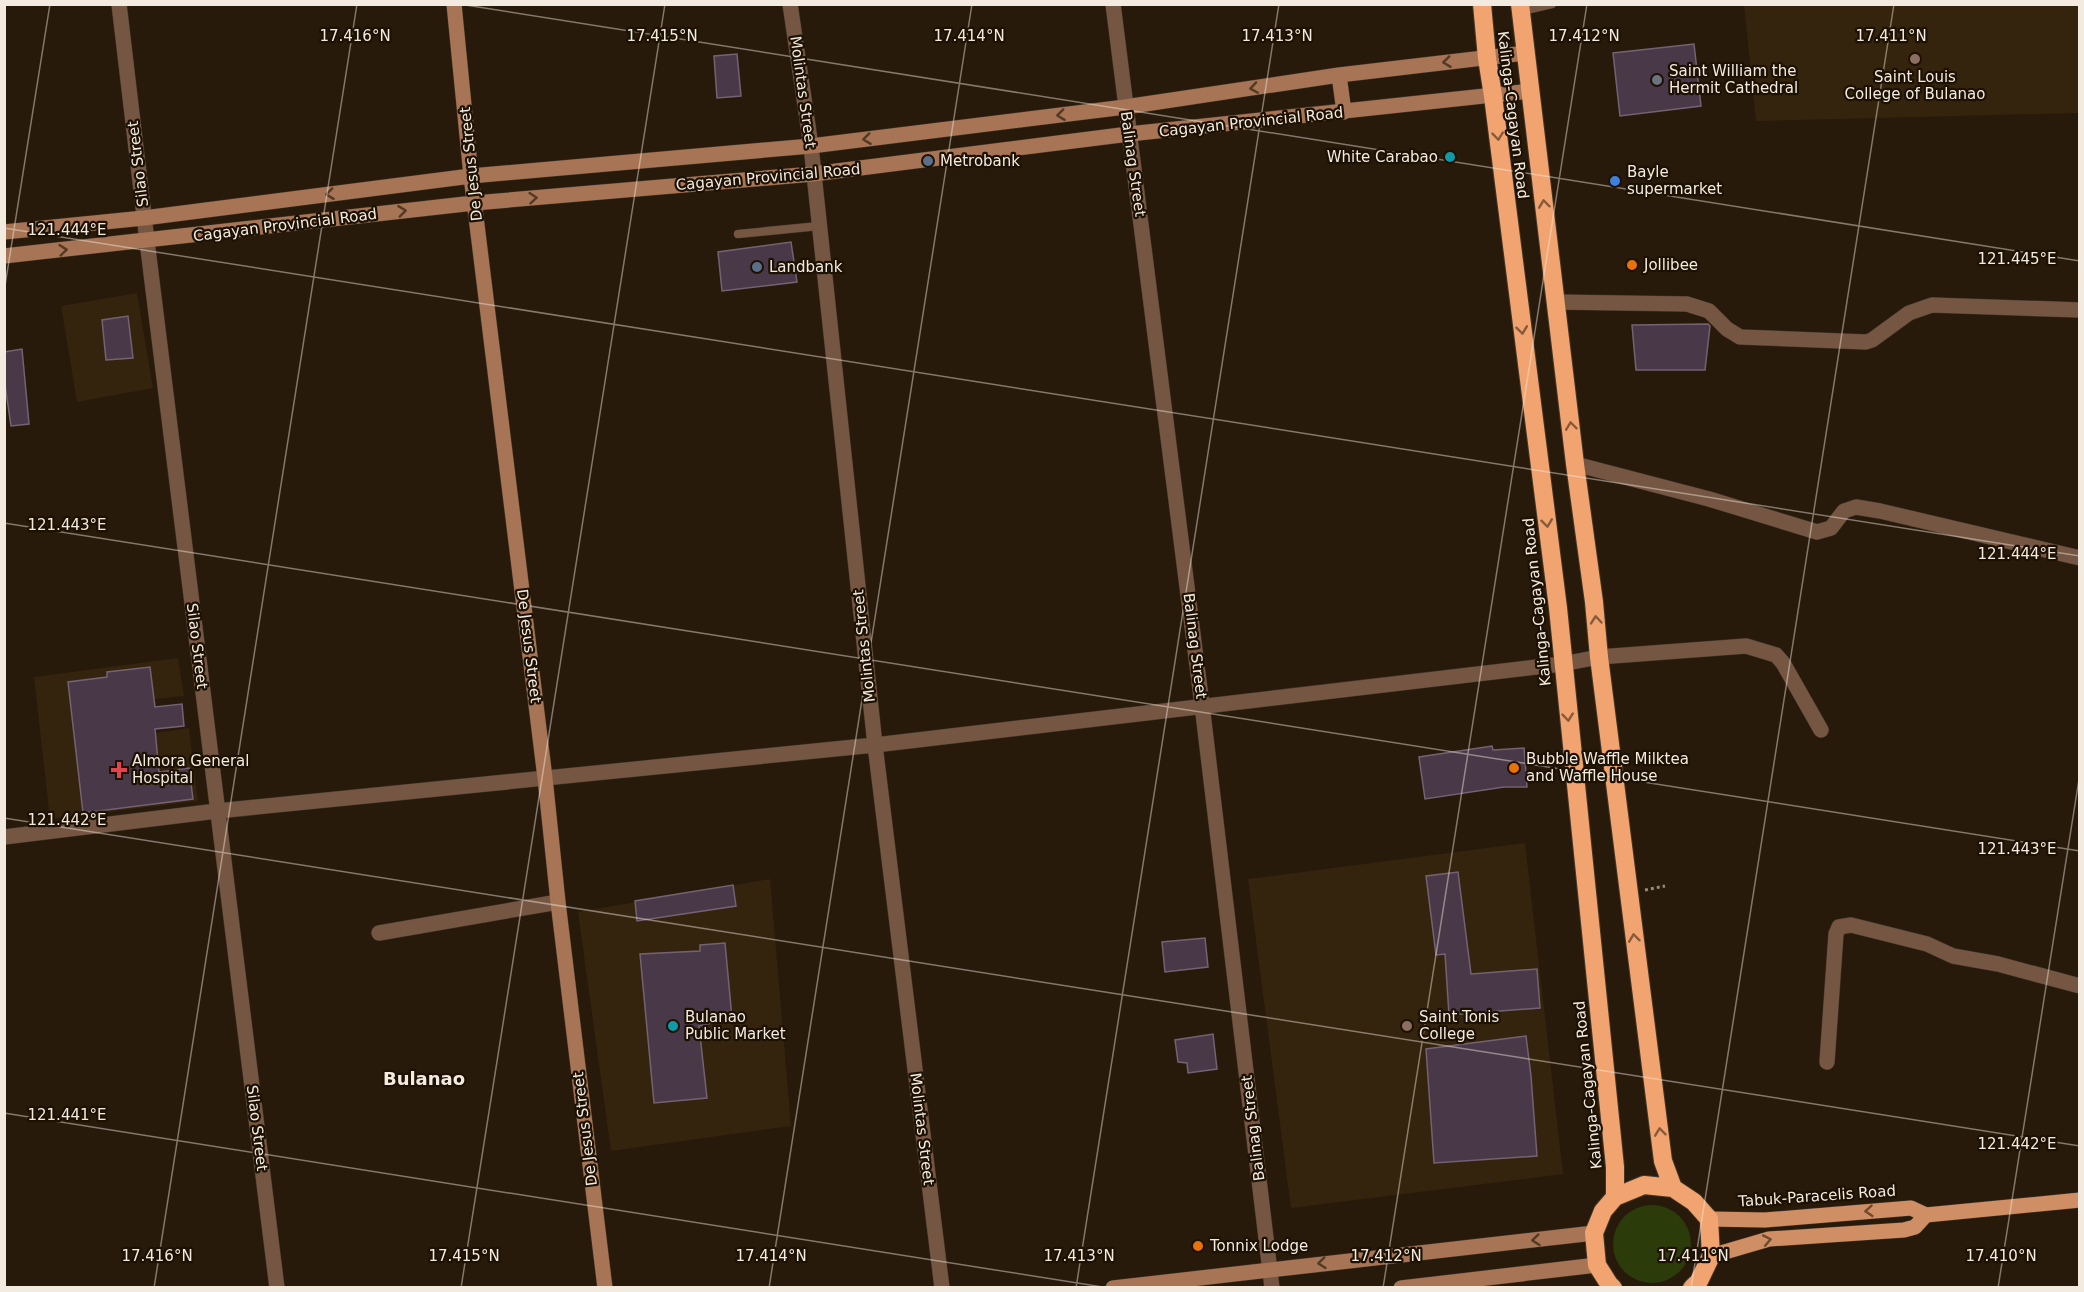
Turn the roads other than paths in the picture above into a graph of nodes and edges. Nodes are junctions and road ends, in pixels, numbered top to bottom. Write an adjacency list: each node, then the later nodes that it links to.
1 (119, 4): 20 (street, Silao Street)
2 (454, 4): 18 (main road, De Jesus Street)
3 (790, 4): 16 (street, Molintas Street)
4 (1113, 4): 13 (street, Balinag Street)
5 (1482, 4): 9 (highway, Kalinga-Cagayan Road)
6 (1552, 4): 7 (lane)
7 (1521, 8): 8 (highway, Kalinga-Cagayan Road)
8 (1526, 53): 9 (main road, Cagayan Provincial Road); 11 (highway, Kalinga-Cagayan Road)
9 (1486, 58): 10 (main road, Cagayan Provincial Road, one-way to 10); 12 (highway, Kalinga-Cagayan Road)
10 (1339, 75): 13 (main road, Cagayan Provincial Road, one-way to 13); 14 (main road)
11 (1532, 91): 12 (main road, Cagayan Provincial Road); 26 (highway, Kalinga-Cagayan Road, one-way to 11)
12 (1493, 96): 14 (main road, Cagayan Provincial Road); 31 (highway, Kalinga-Cagayan Road, one-way to 31)
13 (1125, 107): 15 (street, Balinag Street); 16 (main road, Cagayan Provincial Road, one-way to 16)
14 (1344, 112): 15 (main road, Cagayan Provincial Road)
15 (1129, 134): 17 (main road, Cagayan Provincial Road); 32 (street, Balinag Street)
16 (811, 146): 17 (street, Molintas Street); 18 (main road, Cagayan Provincial Road)
17 (813, 174): 19 (main road, Cagayan Provincial Road, one-way to 17); 21 (street, Molintas Street)
18 (471, 176): 19 (main road, De Jesus Street); 20 (main road, Cagayan Provincial Road, one-way to 20)
19 (474, 203): 24 (main road, Cagayan Provincial Road, one-way to 19); 35 (main road, De Jesus Street)
20 (144, 218): 22 (main road, Cagayan Provincial Road); 24 (street, Silao Street)
21 (819, 226): 23 (lane); 34 (street, Molintas Street)
22 (4, 232)
23 (738, 234)
24 (147, 241): 25 (main road, Cagayan Provincial Road, one-way to 24); 36 (street, Silao Street)
25 (4, 256)
26 (1556, 302): 27 (street); 28 (highway, Kalinga-Cagayan Road, one-way to 26)
27 (2079, 310)
28 (1575, 464): 29 (street); 30 (highway, Kalinga-Cagayan Road, one-way to 28)
29 (2079, 558)
30 (1599, 657): 31 (street); 33 (street); 42 (highway, Kalinga-Cagayan Road, one-way to 30)
31 (1562, 664): 32 (street); 43 (highway, Kalinga-Cagayan Road, one-way to 43)
32 (1202, 705): 34 (street); 50 (street, Balinag Street)
33 (1821, 730)
34 (875, 745): 35 (street); 53 (street, Molintas Street)
35 (545, 777): 36 (street); 38 (main road, De Jesus Street)
36 (217, 811): 37 (street); 51 (street, Silao Street)
37 (4, 837)
38 (558, 902): 39 (street); 52 (main road, De Jesus Street)
39 (379, 933)
40 (2079, 986): 41 (street)
41 (1827, 1062)
42 (1673, 1188): 43 (highway); 46 (highway)
43 (1615, 1197): 47 (highway)
44 (2078, 1203): 45 (main road, Tabuk-Paracelis Road)
45 (1926, 1215): 46 (main road, Tabuk-Paracelis Road, one-way to 46); 48 (main road, Tabuk-Paracelis Road, one-way to 45)
46 (1709, 1219): 48 (highway)
47 (1594, 1233): 49 (highway); 50 (main road, one-way to 50)
48 (1711, 1256): 58 (highway)
49 (1597, 1266): 56 (main road); 57 (highway)
50 (1270, 1269): 54 (main road); 55 (street, Balinag Street)
51 (277, 1287)
52 (604, 1287)
53 (942, 1287)
54 (1113, 1287)
55 (1272, 1287)
56 (1401, 1287)
57 (1613, 1287)
58 (1692, 1287)

